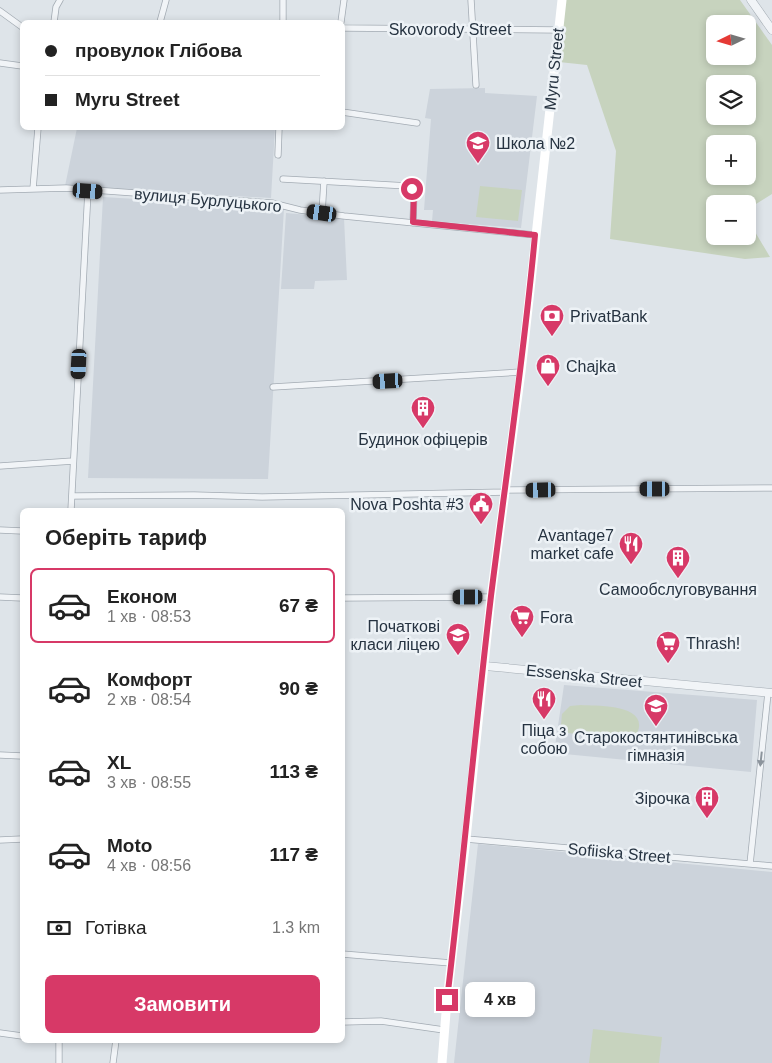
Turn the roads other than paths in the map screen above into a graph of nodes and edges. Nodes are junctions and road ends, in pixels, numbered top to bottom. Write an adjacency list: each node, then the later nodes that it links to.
1 (60, 0): 9 (street)
2 (283, 0): 11 (street)
3 (344, 0): 12 (street)
4 (471, 0): 15 (street)
5 (562, 0): 16 (main road, Myru Street)
6 (751, 0): 17 (street)
7 (164, 1): 10 (street)
8 (0, 11): 13 (street)
9 (54, 20)
10 (160, 20)
11 (283, 20)
12 (341, 20)
13 (20, 26)
14 (345, 28): 15 (street, Skovorody Street)
15 (474, 30): 16 (street, Skovorody Street); 20 (street)
16 (558, 30): 33 (main road, Myru Street)
17 (772, 30)
18 (0, 63): 19 (street)
19 (20, 66)
20 (476, 85)
21 (345, 112): 22 (street)
22 (418, 123)
23 (38, 130): 28 (street)
24 (279, 130): 25 (street)
25 (278, 155)
26 (284, 179): 27 (street)
27 (324, 181): 31 (street); 32 (street)
28 (33, 188): 29 (street, вулиця Бурлуцького); 30 (street, вулиця Бурлуцького)
29 (0, 190)
30 (88, 191): 31 (street, вулиця Бурлуцького); 36 (street)
31 (322, 213): 32 (street, вулиця Бурлуцького)
32 (413, 222): 33 (street, вулиця Бурлуцького)
33 (535, 235): 34 (main road, Myru Street)
34 (521, 372): 35 (street); 39 (main road, Myru Street)
35 (273, 387)
36 (73, 461): 37 (street); 40 (street)
37 (0, 466)
38 (772, 488): 39 (street)
39 (506, 491): 40 (street); 45 (main road, Myru Street)
40 (72, 496): 41 (street)
41 (71, 508)
42 (0, 530): 43 (street)
43 (20, 531)
44 (0, 597): 46 (street)
45 (491, 597): 47 (street); 48 (main road, Myru Street)
46 (20, 598)
47 (345, 598)
48 (485, 666): 49 (street, Essenska Street); 53 (main road, Myru Street)
49 (770, 693): 55 (street, one-way to 55)
50 (0, 755): 51 (street)
51 (20, 756)
52 (20, 839): 54 (street)
53 (466, 839): 55 (street, Sofiiska Street); 58 (main road, Myru Street)
54 (0, 840)
55 (750, 864): 56 (street, Sofiiska Street)
56 (772, 866)
57 (345, 954): 58 (street)
58 (451, 963): 60 (main road, Myru Street)
59 (345, 1022): 60 (street)
60 (444, 1030): 67 (main road, Myru Street)
61 (0, 1033): 62 (street)
62 (20, 1036)
63 (59, 1043): 65 (street)
64 (116, 1043): 66 (street)
65 (59, 1063)
66 (113, 1063)
67 (442, 1063)

